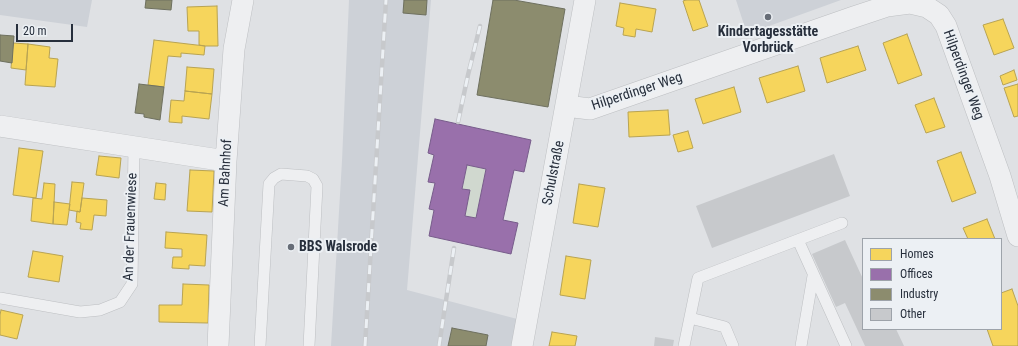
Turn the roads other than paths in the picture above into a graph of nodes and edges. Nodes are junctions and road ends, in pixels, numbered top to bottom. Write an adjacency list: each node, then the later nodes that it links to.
1 (243, 0): 7 (street, Am Bahnhof)
2 (585, 0): 4 (street, Schulstraße)
3 (917, 2): 4 (street, Hilperdinger Weg); 9 (street, Hilperdinger Weg)
4 (566, 106): 17 (street, Schulstraße)
5 (0, 126): 6 (street)
6 (134, 146): 7 (street); 12 (lane, An der Frauenwiese)
7 (226, 161): 14 (street, Am Bahnhof)
8 (842, 223): 10 (lane)
9 (1018, 236)
10 (798, 240): 11 (lane); 13 (lane)
11 (813, 276): 20 (lane); 21 (lane)
12 (0, 298)
13 (690, 318): 18 (lane); 19 (lane)
14 (218, 346)
15 (260, 346): 16 (lane)
16 (309, 346)
17 (522, 346)
18 (684, 346)
19 (733, 346)
20 (801, 346)
21 (846, 346)

